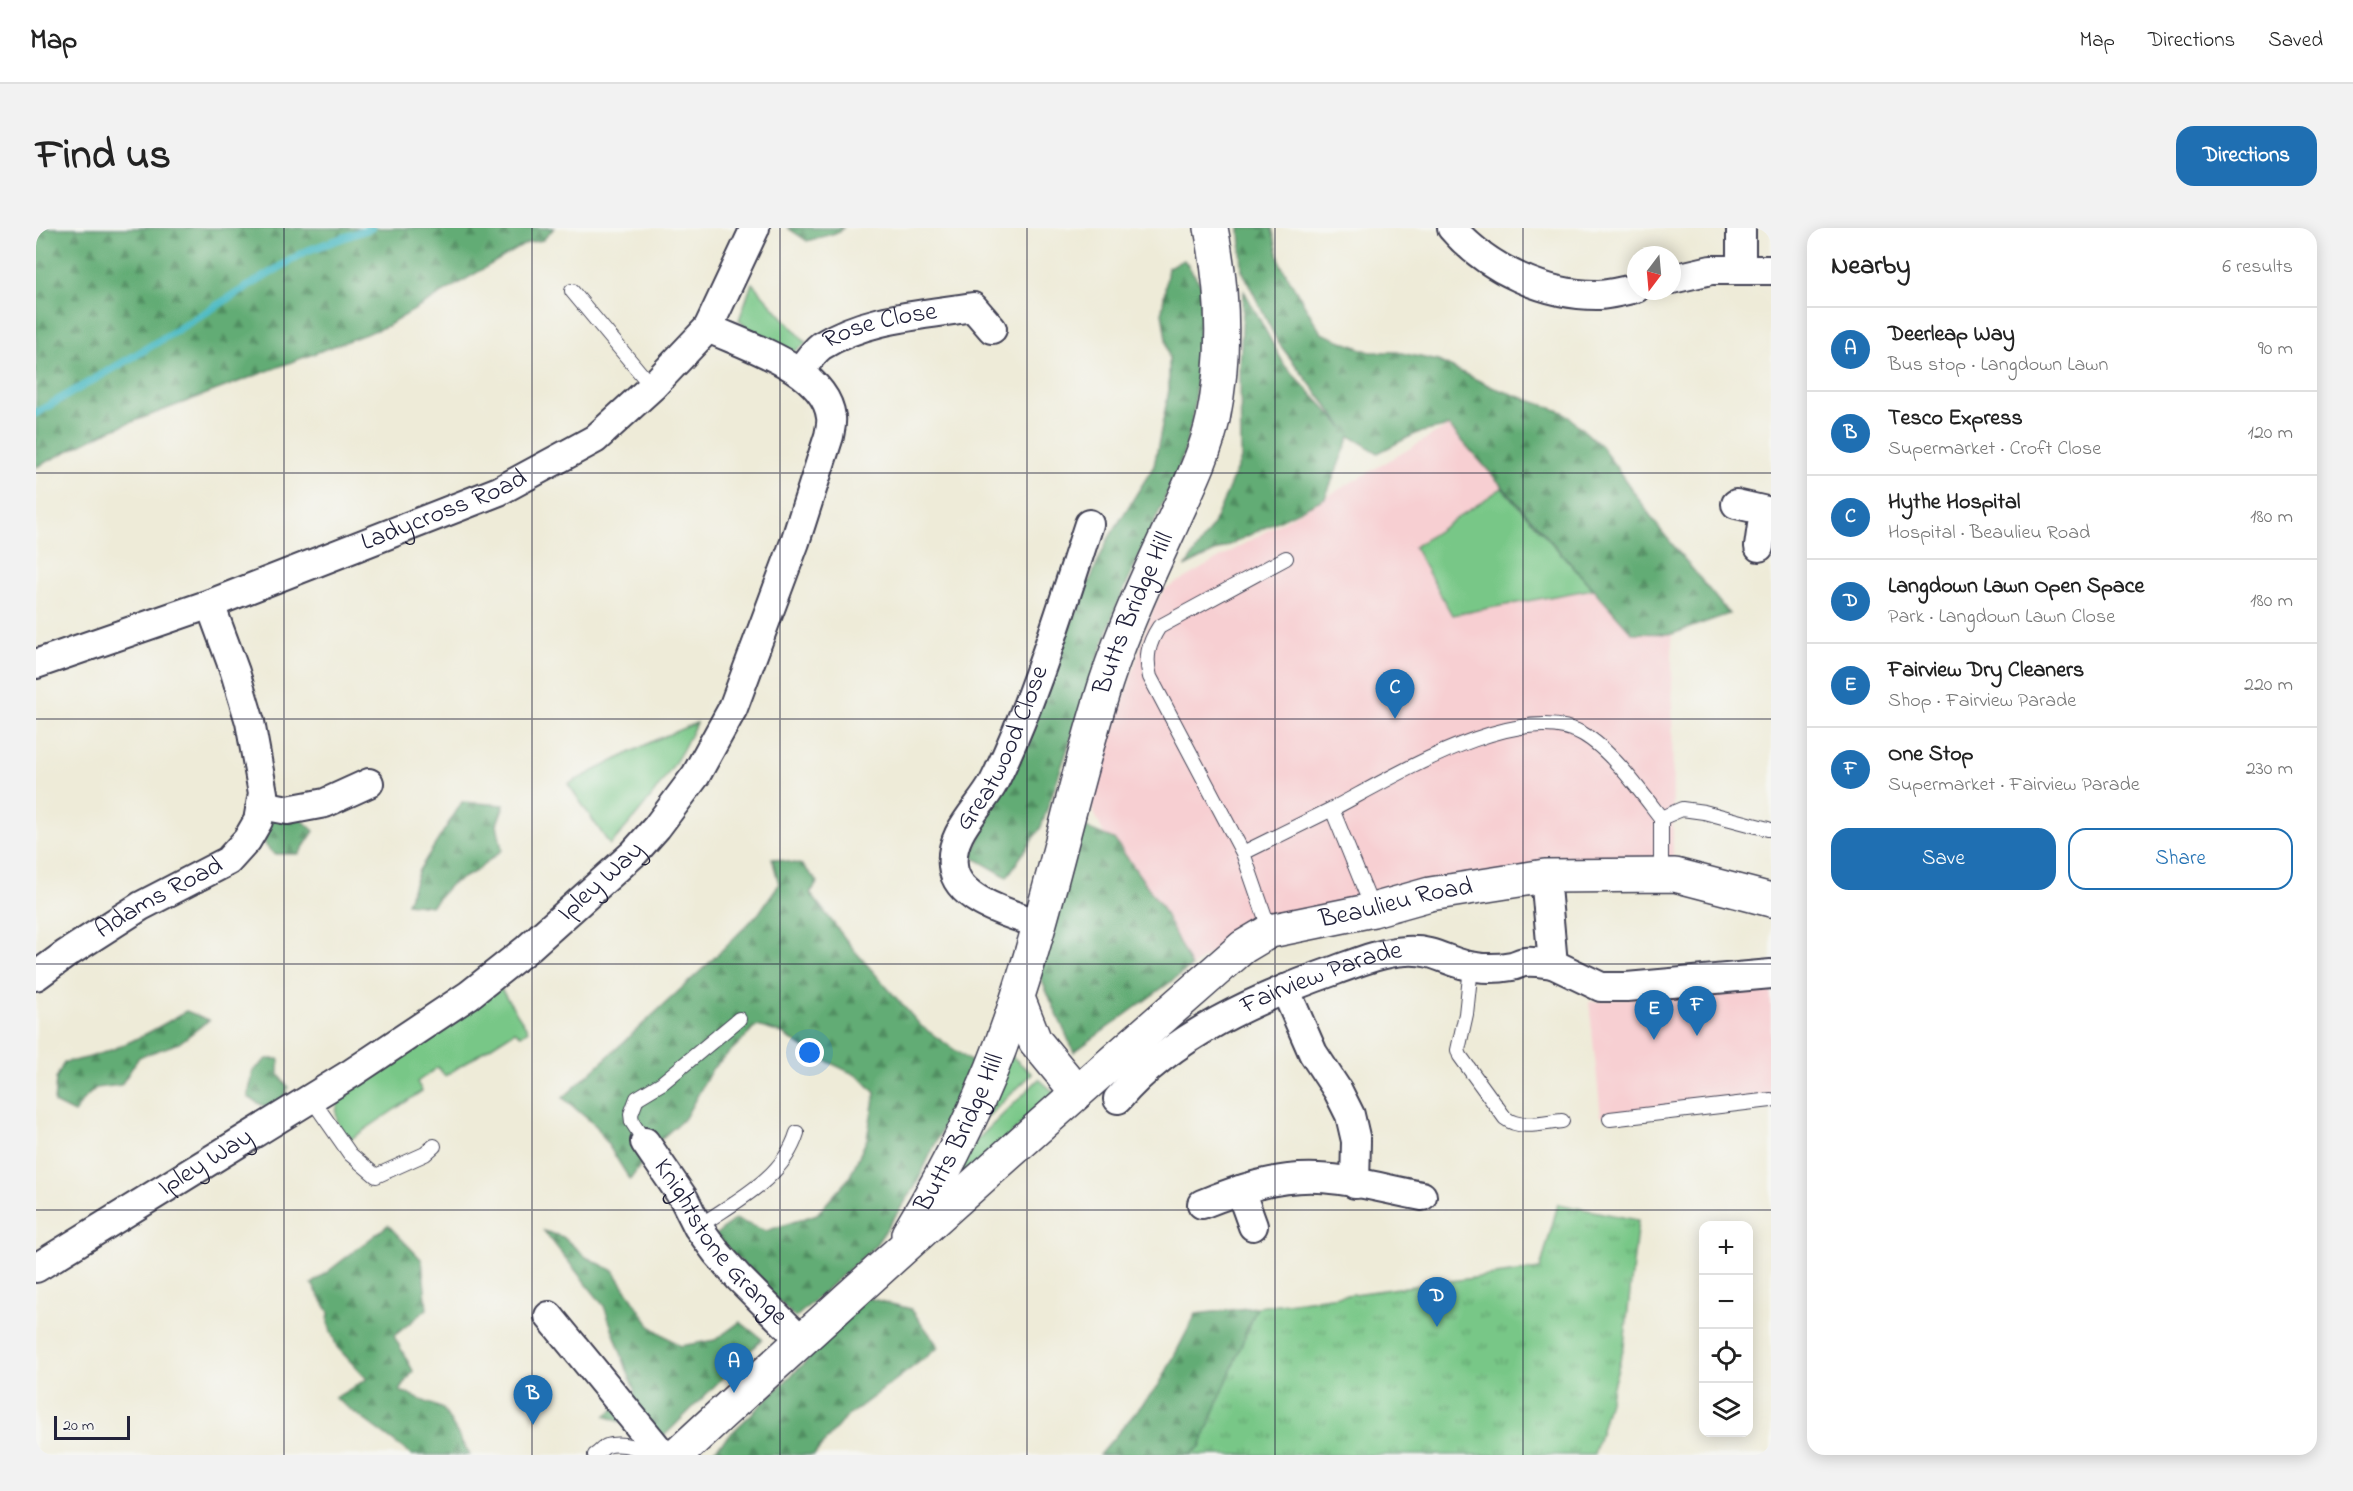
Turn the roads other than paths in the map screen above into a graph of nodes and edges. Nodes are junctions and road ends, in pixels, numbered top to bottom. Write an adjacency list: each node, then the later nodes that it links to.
1 (755, 228): 10 (street, Ladycross Road)
2 (1211, 228): 31 (street, Butts Bridge Hill)
3 (1452, 228): 8 (street)
4 (1741, 228): 5 (street)
5 (1741, 270): 6 (street); 7 (street)
6 (1771, 270)
7 (1681, 277)
8 (1627, 290)
9 (572, 291): 13 (lane)
10 (708, 328): 12 (street, Ipley Way); 13 (street, Ladycross Road)
11 (992, 329): 12 (street, Rose Close)
12 (800, 371): 41 (street, Ipley Way)
13 (652, 387): 19 (street, Ladycross Road)
14 (1736, 504): 15 (street)
15 (1768, 512): 17 (street)
16 (1089, 524): 31 (street, Greatwood Close)
17 (1759, 547)
18 (1286, 558): 26 (lane)
19 (210, 604): 20 (street, Ladycross Road); 22 (street, Adams Road)
20 (36, 664)
21 (369, 783): 22 (street)
22 (262, 805): 36 (street, Adams Road)
23 (1332, 809): 24 (lane); 26 (lane); 30 (lane)
24 (1661, 818): 25 (lane); 27 (lane)
25 (1768, 830)
26 (1243, 853): 32 (lane)
27 (1661, 874): 28 (street, Beaulieu Road); 29 (street, Beaulieu Road)
28 (1545, 876): 30 (street, Beaulieu Road); 33 (street)
29 (1771, 900)
30 (1373, 910): 32 (street, Beaulieu Road)
31 (1040, 924): 38 (street, Butts Bridge Hill)
32 (1270, 931): 40 (street, Beaulieu Road)
33 (1553, 964): 34 (street, Fairview Parade); 35 (street, Fairview Parade)
34 (1471, 967): 37 (street, Fairview Parade); 45 (lane)
35 (1771, 974)
36 (36, 976)
37 (1286, 989): 42 (street, Fairview Parade); 49 (street)
38 (1018, 998): 40 (street, Butts Bridge Hill); 55 (street, Butts Bridge Hill)
39 (739, 1018): 47 (lane)
40 (1077, 1092): 55 (street, Beaulieu Road)
41 (310, 1098): 48 (lane); 56 (street, Ipley Way)
42 (1118, 1099)
43 (1771, 1100): 44 (lane)
44 (1610, 1119)
45 (1562, 1121)
46 (797, 1133): 54 (lane)
47 (645, 1142): 54 (street, Knightstone Grange)
48 (434, 1146)
49 (1355, 1184): 50 (street); 51 (street)
50 (1240, 1190): 52 (street); 53 (street)
51 (1422, 1196)
52 (1202, 1203)
53 (1253, 1226)
54 (698, 1227): 58 (street, Knightstone Grange)
55 (891, 1261): 58 (street, Beaulieu Road)
56 (36, 1268)
57 (549, 1316): 61 (street)
58 (801, 1340): 62 (street, Beaulieu Road)
59 (595, 1455): 60 (lane)
60 (654, 1455)
61 (663, 1455)
62 (677, 1455)

